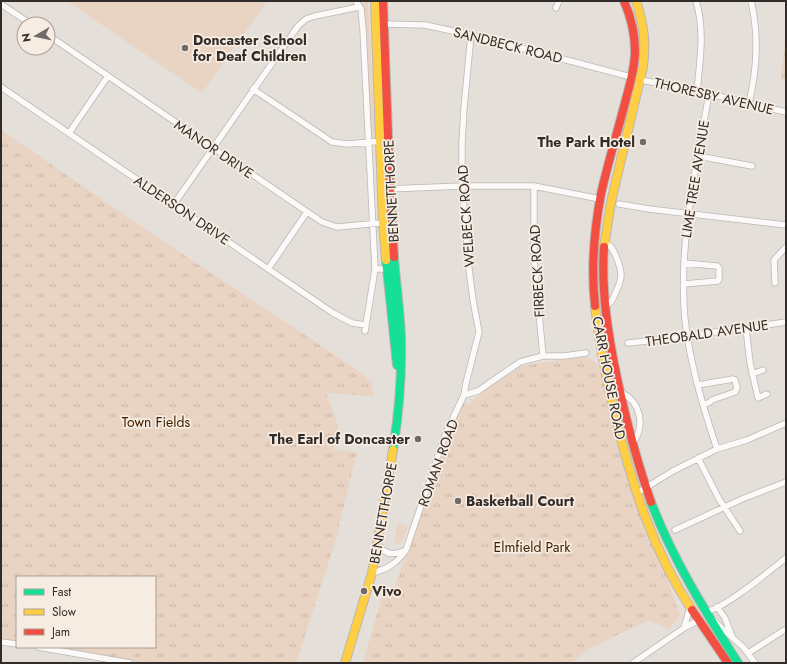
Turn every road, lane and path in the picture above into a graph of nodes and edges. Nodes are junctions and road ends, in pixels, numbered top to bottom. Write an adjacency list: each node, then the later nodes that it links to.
1 (356, 1): 10 (street, BENNETTHORPE)
2 (375, 1): 26 (main road, BENNETTHORPE)
3 (383, 1): 13 (main road, BENNETTHORPE)
4 (559, 1): 11 (street)
5 (624, 1): 17 (main road, CARR HOUSE ROAD)
6 (636, 1): 18 (main road, CARR HOUSE ROAD)
7 (696, 1): 21 (street)
8 (751, 1): 23 (street)
9 (1, 4): 12 (street)
10 (359, 7): 20 (street); 27 (street, BENNETTHORPE)
11 (556, 8)
12 (19, 16)
13 (384, 24): 14 (street, SANDBECK ROAD); 26 (main road, BENNETTHORPE)
14 (471, 35): 17 (street, SANDBECK ROAD); 31 (street, WELBECK ROAD)
15 (56, 41): 16 (street, MANOR DRIVE)
16 (108, 76): 25 (street); 28 (street, MANOR DRIVE)
17 (631, 77): 34 (main road, CARR HOUSE ROAD)
18 (641, 80): 21 (street, THORESBY AVENUE); 43 (main road, CARR HOUSE ROAD)
19 (1, 87): 25 (street, ALDERSON DRIVE)
20 (253, 89): 27 (street); 28 (street)
21 (697, 91): 22 (street, THORESBY AVENUE)
22 (709, 94): 23 (street, THORESBY AVENUE); 29 (street, LIME TREE AVENUE)
23 (749, 103): 24 (street, THORESBY AVENUE)
24 (786, 112)
25 (69, 133): 35 (street, ALDERSON DRIVE)
26 (384, 141): 27 (street); 33 (main road, BENNETTHORPE)
27 (368, 142): 40 (street, BENNETTHORPE)
28 (213, 148): 35 (street); 37 (street, MANOR DRIVE)
29 (698, 156): 30 (street); 38 (street, LIME TREE AVENUE)
30 (752, 166)
31 (462, 186): 32 (street); 33 (street); 65 (street, WELBECK ROAD)
32 (534, 186): 34 (street); 58 (street, FIRBECK ROAD)
33 (386, 190): 39 (main road, BENNETTHORPE); 41 (main road, BENNETTHORPE)
34 (600, 199): 73 (main road, CARR HOUSE ROAD)
35 (174, 204): 46 (street, ALDERSON DRIVE)
36 (619, 204): 38 (street)
37 (307, 212): 40 (street, MANOR DRIVE); 46 (street)
38 (689, 213): 42 (street); 45 (street, LIME TREE AVENUE)
39 (392, 222): 41 (street, MANOR DRIVE); 61 (main road, BENNETTHORPE)
40 (372, 223): 41 (street, MANOR DRIVE); 47 (street, BENNETTHORPE)
41 (383, 223): 48 (main road, BENNETTHORPE)
42 (786, 225)
43 (604, 243): 51 (main road, CARR HOUSE ROAD); 51 (street, CARR HOUSE ROAD)
44 (786, 247): 49 (street)
45 (684, 263): 50 (street, LIME TREE AVENUE); 50 (street)
46 (268, 269): 53 (street, ALDERSON DRIVE)
47 (375, 269): 48 (street); 53 (street, BENNETTHORPE)
48 (387, 269): 61 (main road, BENNETTHORPE)
49 (775, 283)
50 (684, 284): 55 (street, LIME TREE AVENUE)
51 (605, 305): 63 (main road, CARR HOUSE ROAD)
52 (786, 322): 54 (street, THEOBALD AVENUE)
53 (366, 328)
54 (746, 328): 55 (street, THEOBALD AVENUE); 60 (street)
55 (687, 337): 56 (street, THEOBALD AVENUE); 62 (street, LIME TREE AVENUE)
56 (628, 343)
57 (586, 353): 58 (street)
58 (543, 356): 65 (street)
59 (763, 370): 60 (street)
60 (752, 374): 64 (street)
61 (400, 382): 77 (main road, BENNETTHORPE)
62 (698, 385): 66 (street, LIME TREE AVENUE); 66 (street)
63 (620, 392): 68 (main road, CARR HOUSE ROAD); 68 (street, CARR HOUSE ROAD)
64 (767, 394)
65 (464, 395): 78 (street, ROMAN ROAD)
66 (703, 405): 69 (street, LIME TREE AVENUE)
67 (786, 423): 69 (street)
68 (632, 444): 72 (main road, CARR HOUSE ROAD)
69 (717, 449): 70 (street)
70 (698, 458): 72 (street); 74 (street)
71 (786, 482): 74 (street)
72 (646, 488): 73 (street); 83 (main road, CARR HOUSE ROAD)
73 (637, 493): 81 (main road, CARR HOUSE ROAD)
74 (725, 508): 75 (street); 76 (street)
75 (676, 530)
76 (740, 531)
77 (378, 543): 78 (street); 80 (main road, BENNETTHORPE)
78 (406, 550): 80 (street, ROMAN ROAD)
79 (786, 558): 82 (street)
80 (372, 573): 94 (main road, BENNETTHORPE)
81 (690, 606): 84 (main road, CARR HOUSE ROAD); 85 (street)
82 (718, 608): 83 (street); 87 (street)
83 (707, 614): 87 (street); 96 (main road, CARR HOUSE ROAD)
84 (699, 620): 85 (street); 95 (main road, CARR HOUSE ROAD)
85 (684, 628): 92 (street)
86 (786, 629): 91 (street)
87 (732, 636): 91 (street)
88 (1, 642): 89 (street)
89 (16, 644)
90 (44, 648): 93 (street)
91 (749, 654): 97 (street)
92 (637, 662)
93 (130, 663)
94 (345, 663)
95 (728, 663)
96 (738, 663)
97 (755, 663)

